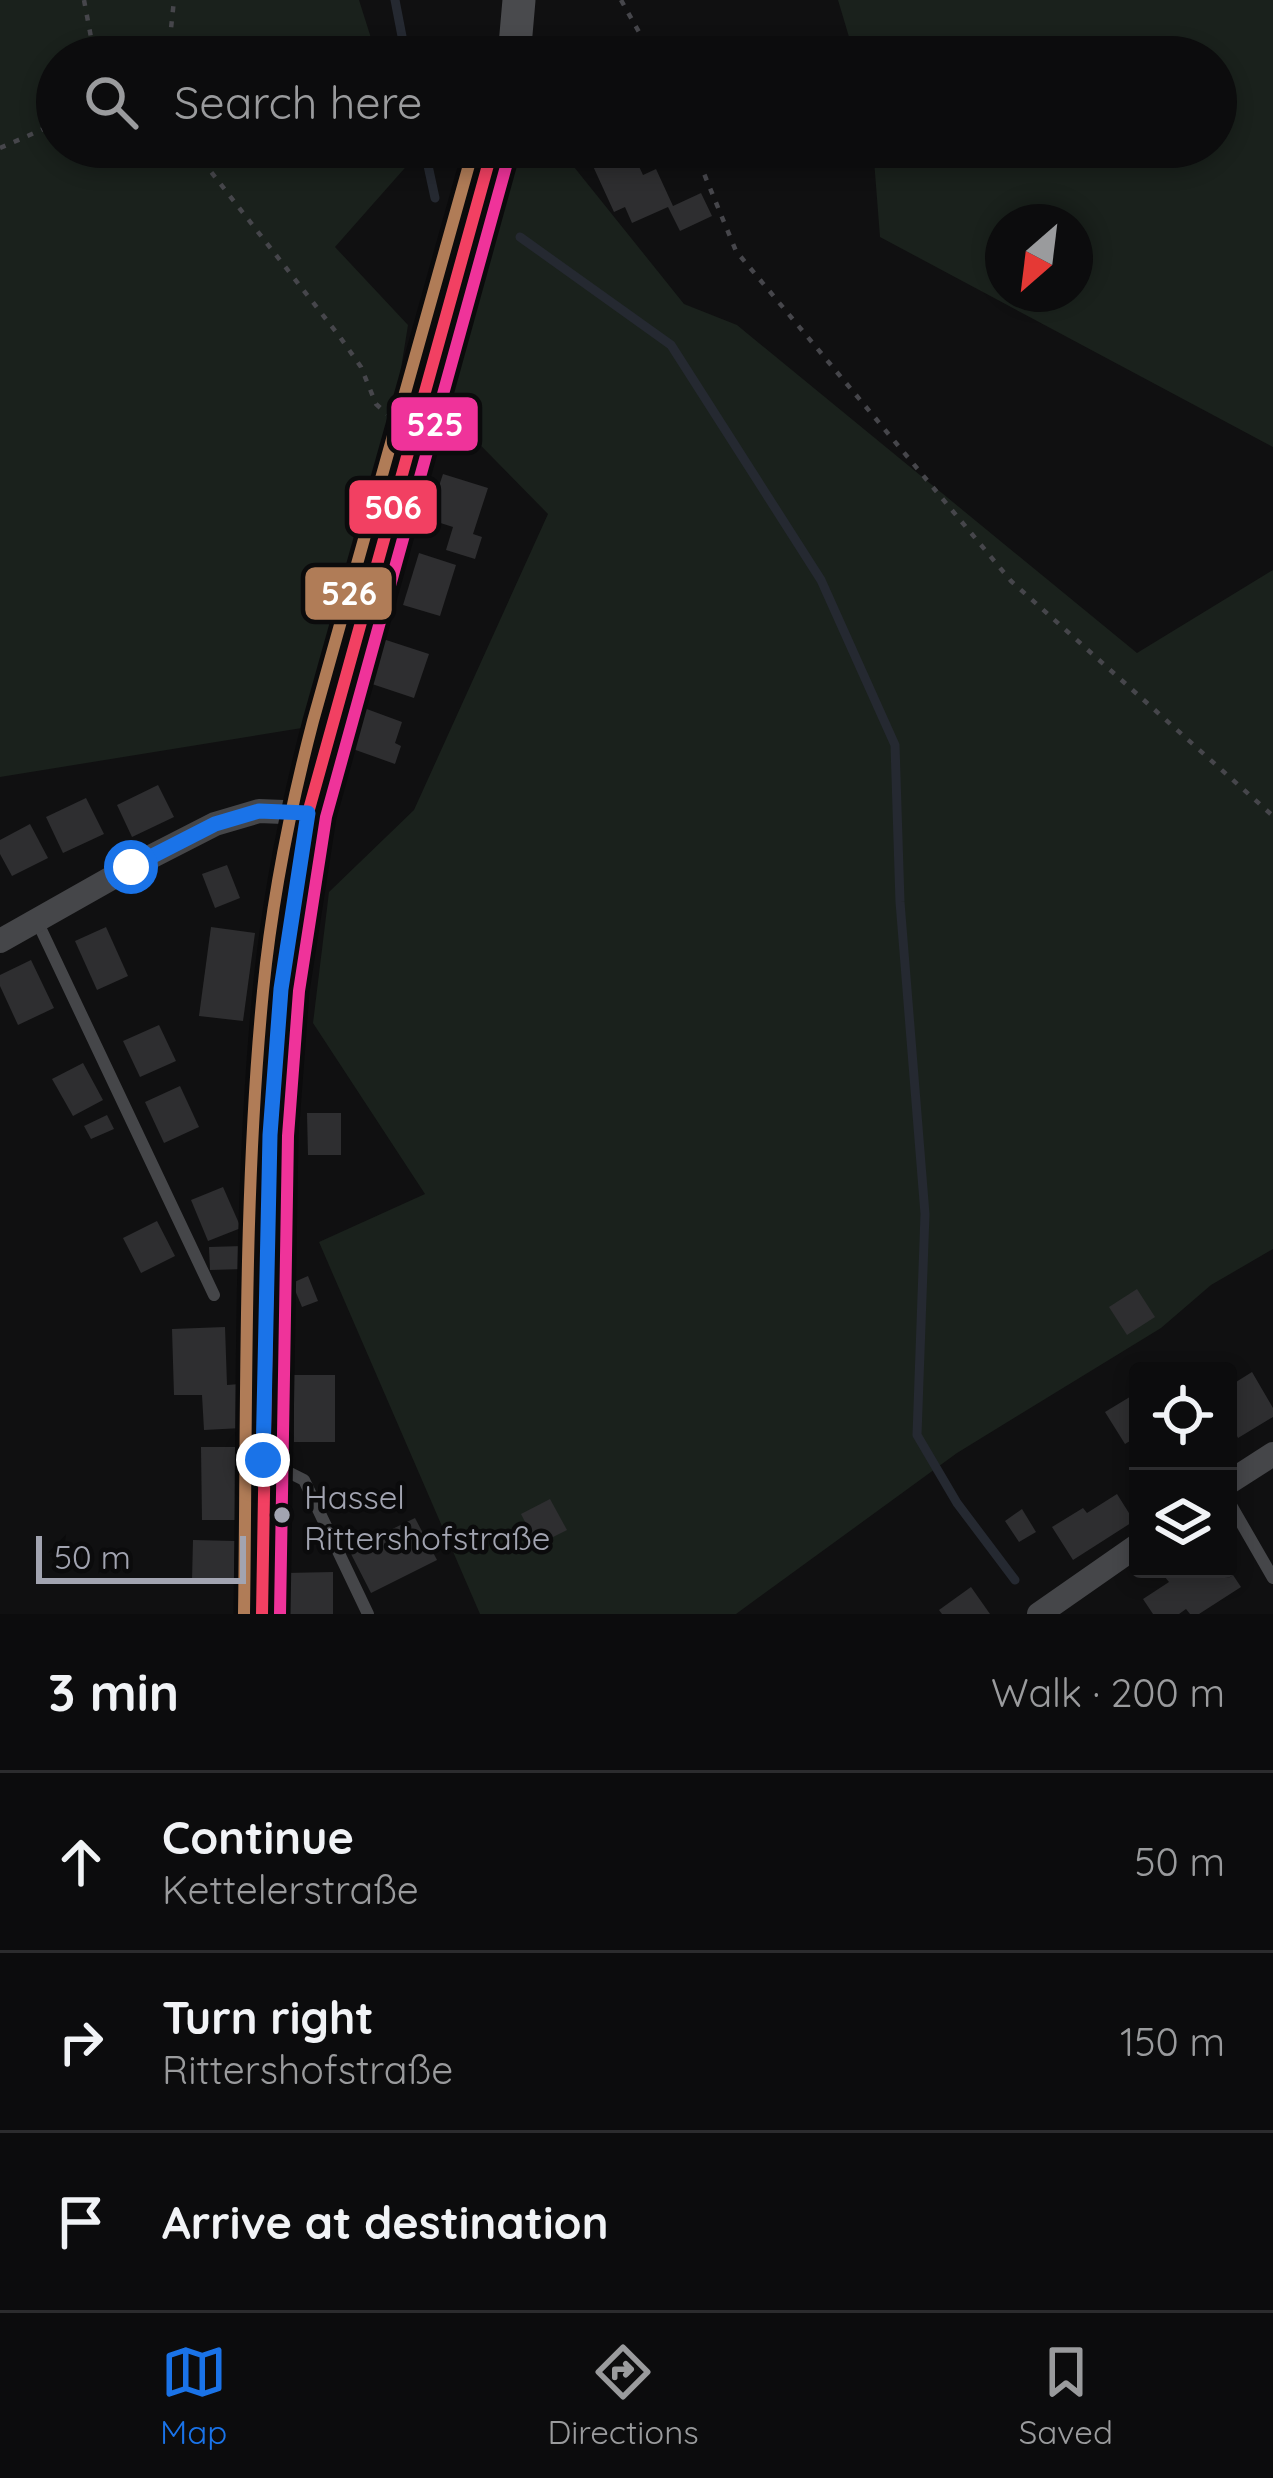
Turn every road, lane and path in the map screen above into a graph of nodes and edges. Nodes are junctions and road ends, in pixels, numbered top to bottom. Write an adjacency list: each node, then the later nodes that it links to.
1 (84, 0): 5 (path)
2 (174, 0): 6 (path)
3 (518, 0): 7 (main road)
4 (621, 0): 8 (path)
5 (91, 36)
6 (170, 36)
7 (515, 36)
8 (641, 36)
9 (36, 132): 10 (path)
10 (0, 148)
11 (208, 168): 14 (path)
12 (487, 168): 14 (main road)
13 (702, 168): 16 (path)
14 (412, 429): 15 (main road)
15 (308, 813): 17 (street); 21 (main road)
16 (1273, 816)
17 (37, 921): 18 (street); 19 (lane)
18 (0, 941)
19 (214, 1295)
20 (1273, 1454): 22 (street)
21 (263, 1460): 26 (main road); 27 (lane)
22 (1237, 1478)
23 (1237, 1516): 25 (lane)
24 (1129, 1552): 28 (street)
25 (1273, 1578)
26 (262, 1614)
27 (368, 1614)
28 (1039, 1614)

